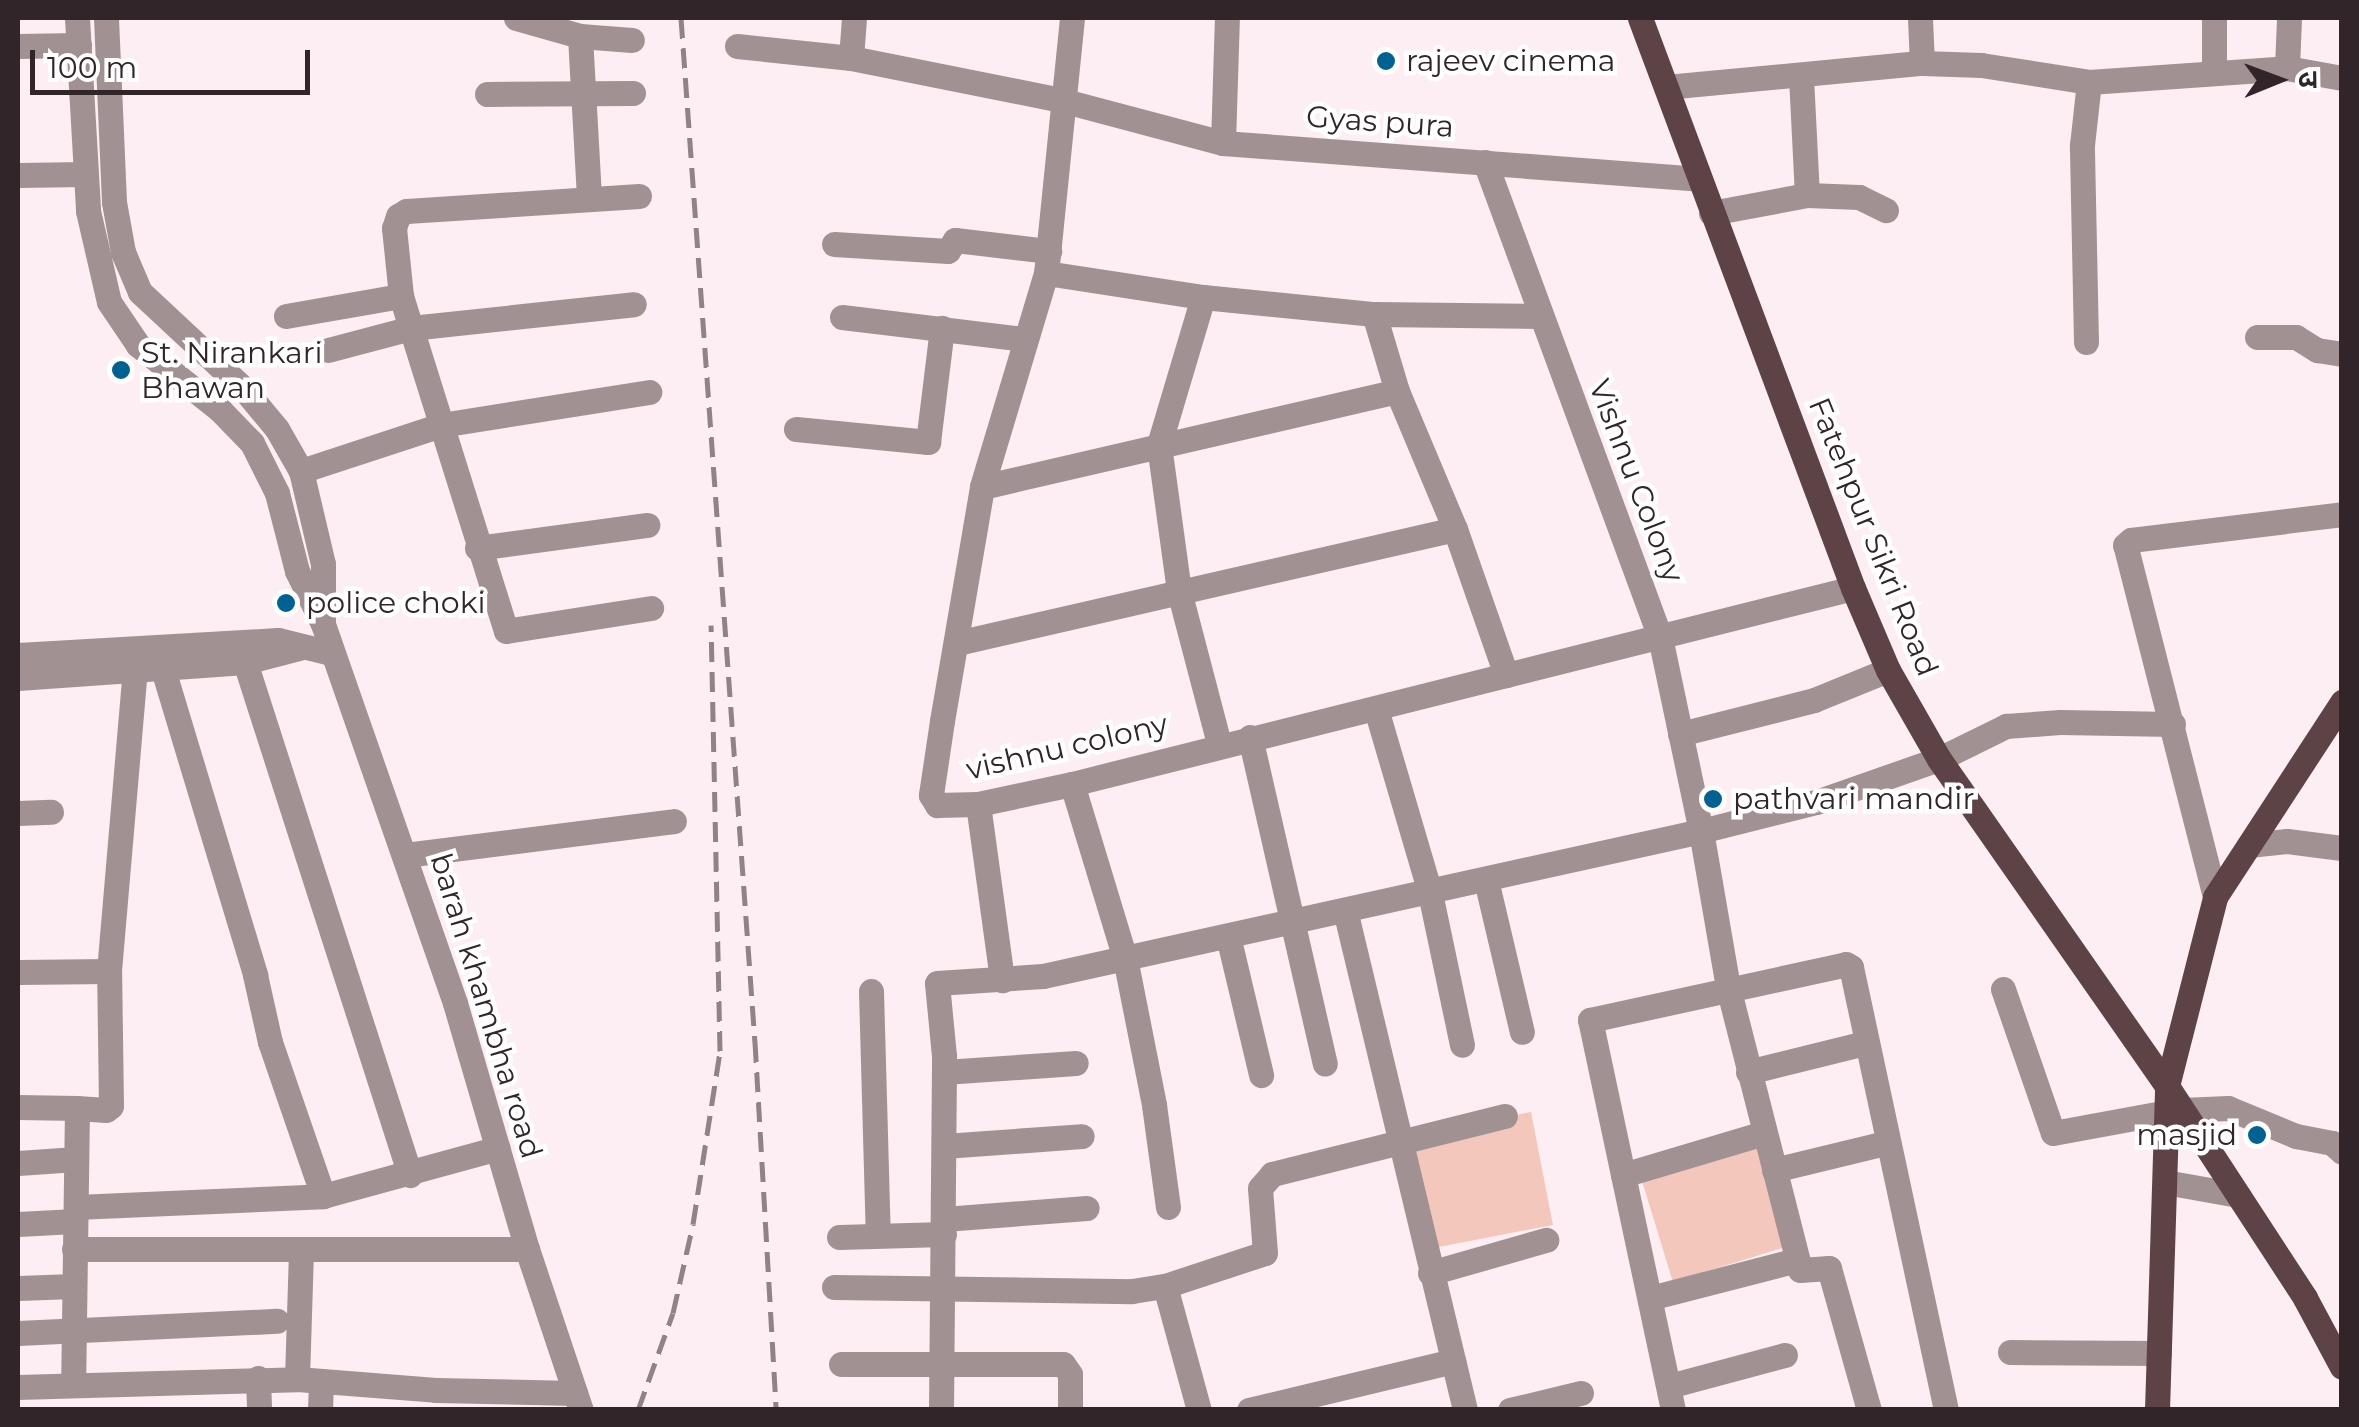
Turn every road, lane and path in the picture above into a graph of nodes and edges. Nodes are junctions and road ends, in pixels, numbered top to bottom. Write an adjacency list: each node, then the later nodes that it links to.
1 (78, 18): 13 (street, barah khambha road)
2 (106, 18): 59 (street, barah khambha road)
3 (516, 18): 11 (street)
4 (854, 18): 16 (street)
5 (1072, 18): 27 (street, vishnu colony)
6 (1227, 18): 28 (street)
7 (1640, 18): 23 (main road, Fatehpur Sikri Road)
8 (1920, 18): 17 (street)
9 (2214, 18): 19 (street)
10 (2289, 18): 18 (street)
11 (580, 36): 12 (street); 25 (street)
12 (632, 40)
13 (79, 45): 14 (street); 30 (street, barah khambha road)
14 (18, 46)
15 (737, 46): 16 (street, Gyas pura)
16 (850, 58): 27 (street, Gyas pura)
17 (1922, 63): 20 (street); 22 (street)
18 (2287, 68): 19 (street); 21 (street)
19 (2214, 72): 22 (street)
20 (1801, 77): 23 (street); 33 (street)
21 (2342, 78)
22 (2089, 82): 51 (street)
23 (1666, 87): 32 (main road, Fatehpur Sikri Road)
24 (487, 94): 25 (street)
25 (581, 94): 26 (street); 35 (street)
26 (633, 94)
27 (1061, 100): 28 (street, Gyas pura); 39 (street, vishnu colony)
28 (1223, 142): 29 (street, Gyas pura)
29 (1484, 162): 32 (street, Gyas pura); 46 (street, Vishnu Colony)
30 (85, 174): 31 (street); 68 (street, barah khambha road)
31 (18, 175)
32 (1700, 180): 37 (main road, Fatehpur Sikri Road)
33 (1808, 195): 36 (street); 37 (street)
34 (638, 196): 35 (street)
35 (589, 197): 40 (street)
36 (1886, 210)
37 (1711, 212): 65 (main road, Fatehpur Sikri Road)
38 (834, 244): 39 (street)
39 (1048, 262): 41 (street); 50 (street, vishnu colony)
40 (402, 296): 44 (street); 47 (street)
41 (1203, 296): 43 (street); 58 (street)
42 (634, 304): 47 (street)
43 (1374, 314): 46 (street); 54 (street)
44 (286, 316)
45 (842, 316): 48 (street)
46 (1538, 316): 69 (street, Vishnu Colony)
47 (411, 328): 52 (street); 56 (street)
48 (942, 328): 50 (street); 57 (street)
49 (2257, 337): 53 (street)
50 (1025, 339): 60 (street, vishnu colony)
51 (2086, 342)
52 (328, 350)
53 (2342, 354)
54 (1397, 391): 58 (street); 63 (street)
55 (650, 392): 56 (street)
56 (440, 424): 59 (street); 64 (street)
57 (796, 429)
58 (1159, 445): 60 (street); 66 (street)
59 (300, 470): 68 (street, barah khambha road)
60 (982, 487): 70 (street, vishnu colony)
61 (2342, 514): 82 (street)
62 (648, 525): 64 (street)
63 (1455, 530): 66 (street); 78 (street)
64 (478, 548): 67 (street)
65 (1853, 588): 69 (street, vishnu colony); 77 (main road, Fatehpur Sikri Road)
66 (1179, 590): 70 (street); 85 (street)
67 (651, 608)
68 (324, 624): 72 (street, barah khambha road)
69 (1660, 637): 78 (street, vishnu colony); 83 (street, Vishnu Colony)
70 (956, 643): 88 (street, vishnu colony)
71 (299, 648): 72 (street); 73 (street); 74 (street)
72 (331, 653): 95 (street, barah khambha road)
73 (18, 656)
74 (245, 662): 75 (street); 131 (street)
75 (162, 666): 76 (street); 135 (street)
76 (135, 668): 79 (street); 103 (street)
77 (1888, 670): 83 (street); 86 (main road, Fatehpur Sikri Road)
78 (1506, 674): 81 (street, vishnu colony)
79 (18, 678)
80 (2341, 704): 93 (main road)
81 (1376, 709): 84 (street, vishnu colony); 97 (street)
82 (2173, 724): 86 (street); 98 (street)
83 (1680, 734): 92 (street, Vishnu Colony)
84 (1250, 737): 85 (street, vishnu colony); 100 (street)
85 (1219, 744): 87 (street, vishnu colony)
86 (1938, 759): 92 (street); 117 (main road, Fatehpur Sikri Road)
87 (1072, 784): 88 (street, vishnu colony); 102 (street)
88 (978, 804): 105 (street)
89 (50, 812): 90 (street)
90 (18, 813)
91 (674, 820): 95 (street)
92 (1701, 831): 96 (street); 106 (street, Vishnu Colony)
93 (2249, 845): 94 (street); 98 (main road)
94 (2342, 848)
95 (405, 855): 126 (street, barah khambha road)
96 (1486, 880): 97 (street); 109 (street)
97 (1430, 893): 99 (street); 111 (street)
98 (2215, 898): 117 (main road)
99 (1345, 910): 100 (street); 123 (street)
100 (1295, 922): 101 (street); 113 (street)
101 (1228, 936): 102 (street); 116 (street)
102 (1125, 958): 105 (street); 136 (street)
103 (109, 971): 104 (street); 119 (street)
104 (18, 972)
105 (1002, 980): 114 (street)
106 (1728, 987): 110 (street); 115 (street, Vishnu Colony); 132 (street)
107 (2003, 989): 117 (street)
108 (872, 991): 141 (street)
109 (1522, 1032)
110 (1866, 1043): 115 (street); 124 (street)
111 (1462, 1046)
112 (1076, 1063): 114 (street)
113 (1325, 1064)
114 (944, 1072): 125 (street)
115 (1748, 1072): 121 (street, Vishnu Colony)
116 (1261, 1075)
117 (2172, 1103): 127 (street); 133 (main road); 134 (main road, Fatehpur Sikri Road)
118 (18, 1108): 119 (street)
119 (76, 1108): 128 (street)
120 (1505, 1116): 123 (street)
121 (1764, 1132): 130 (street, Vishnu Colony); 132 (street)
122 (1082, 1136): 125 (street)
123 (1399, 1142): 148 (street); 150 (street)
124 (1886, 1143): 130 (street); 182 (street)
125 (944, 1146): 140 (street)
126 (498, 1148): 131 (street); 144 (street, barah khambha road)
127 (2342, 1152)
128 (76, 1159): 129 (street); 138 (street)
129 (18, 1162)
130 (1774, 1170): 147 (street, Vishnu Colony)
131 (410, 1175): 135 (street)
132 (1622, 1175): 154 (street)
133 (2165, 1182): 134 (street); 160 (main road)
134 (2238, 1195): 158 (main road, Fatehpur Sikri Road)
135 (323, 1196): 138 (street)
136 (1168, 1207)
137 (1088, 1208): 140 (street)
138 (75, 1214): 139 (street); 145 (street)
139 (18, 1224)
140 (944, 1226): 141 (street); 153 (street)
141 (878, 1236): 142 (street)
142 (840, 1237)
143 (1546, 1240): 148 (street)
144 (527, 1249): 146 (street); 172 (street, barah khambha road)
145 (74, 1250): 146 (street); 149 (street)
146 (301, 1251): 167 (street)
147 (1797, 1260): 154 (street); 181 (street)
148 (1430, 1273): 162 (street)
149 (74, 1286): 152 (street); 156 (street)
150 (1165, 1286): 153 (street); 177 (street)
151 (834, 1287): 153 (street)
152 (18, 1288)
153 (944, 1291): 164 (street)
154 (1650, 1298): 171 (street)
155 (277, 1321): 156 (street)
156 (73, 1329): 157 (street); 168 (street)
157 (18, 1332)
158 (2335, 1336): 165 (main road, Fatehpur Sikri Road)
159 (2010, 1352): 160 (street)
160 (2159, 1353): 183 (main road)
161 (1785, 1355): 171 (street)
162 (1454, 1361): 178 (street); 179 (street)
163 (841, 1364): 164 (street)
164 (942, 1366): 175 (street); 176 (street)
165 (2342, 1367)
166 (258, 1378): 167 (street); 168 (street); 173 (street)
167 (309, 1380): 172 (street); 174 (street)
168 (72, 1382): 169 (street)
169 (18, 1387)
170 (1580, 1393): 180 (street)
171 (1671, 1398)
172 (578, 1401)
173 (259, 1410)
174 (320, 1410)
175 (941, 1410)
176 (1070, 1410)
177 (1199, 1410)
178 (1248, 1410)
179 (1466, 1410)
180 (1510, 1410)
181 (1869, 1410)
182 (1946, 1410)
183 (2157, 1410)

